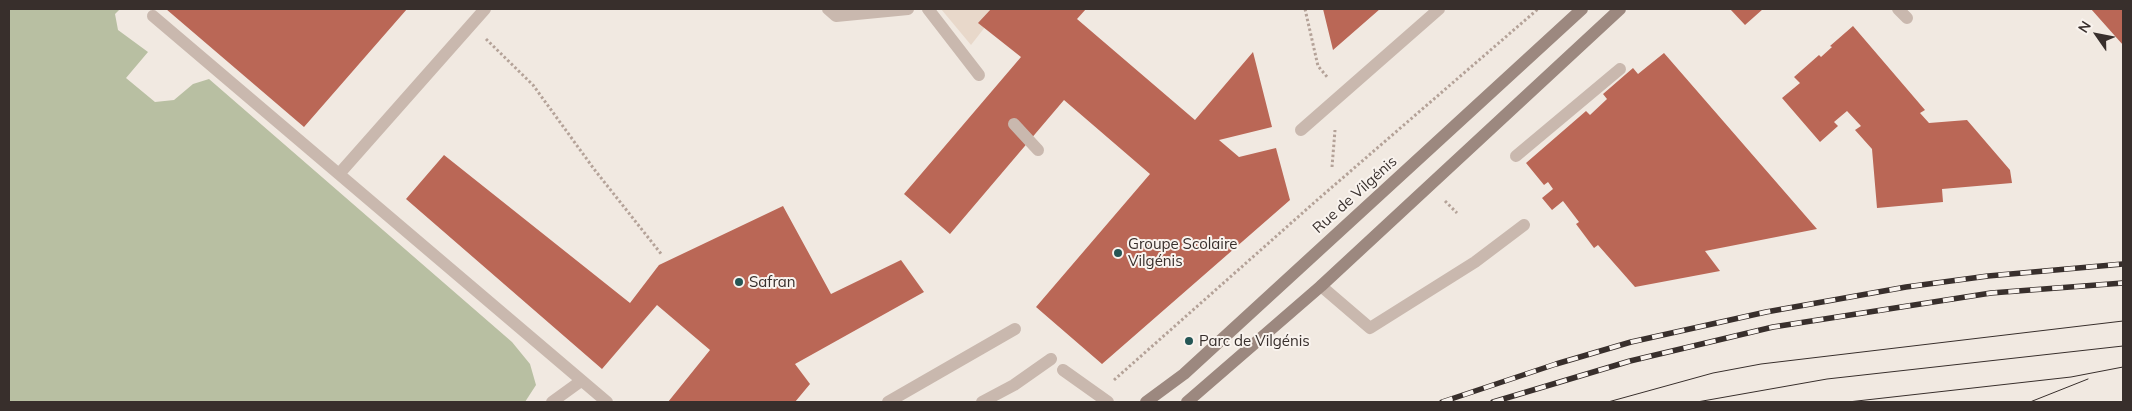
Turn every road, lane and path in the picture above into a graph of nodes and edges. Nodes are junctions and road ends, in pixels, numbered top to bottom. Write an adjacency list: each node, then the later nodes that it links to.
1 (485, 9): 10 (street)
2 (828, 9): 3 (street)
3 (908, 9)
4 (928, 9): 12 (street)
5 (1439, 9): 14 (street)
6 (1538, 9): 27 (path)
7 (1582, 9): 32 (street, Rue de Vilgénis)
8 (1620, 9): 22 (street)
9 (153, 16): 17 (street)
10 (472, 24): 17 (street); 21 (path)
11 (1620, 70): 16 (street)
12 (979, 75)
13 (1014, 124): 15 (street)
14 (1301, 130)
15 (1038, 150)
16 (1516, 156)
17 (339, 174): 26 (street)
18 (1445, 201): 19 (path)
19 (1457, 213)
20 (1524, 225): 22 (street)
21 (662, 255)
22 (1320, 286): 33 (street)
23 (1015, 329): 30 (street)
24 (1051, 359): 31 (street)
25 (1063, 370): 27 (street)
26 (581, 381): 28 (street); 29 (street)
27 (1103, 398)
28 (552, 402)
29 (607, 402)
30 (888, 402)
31 (982, 402)
32 (1146, 402)
33 (1187, 402)

